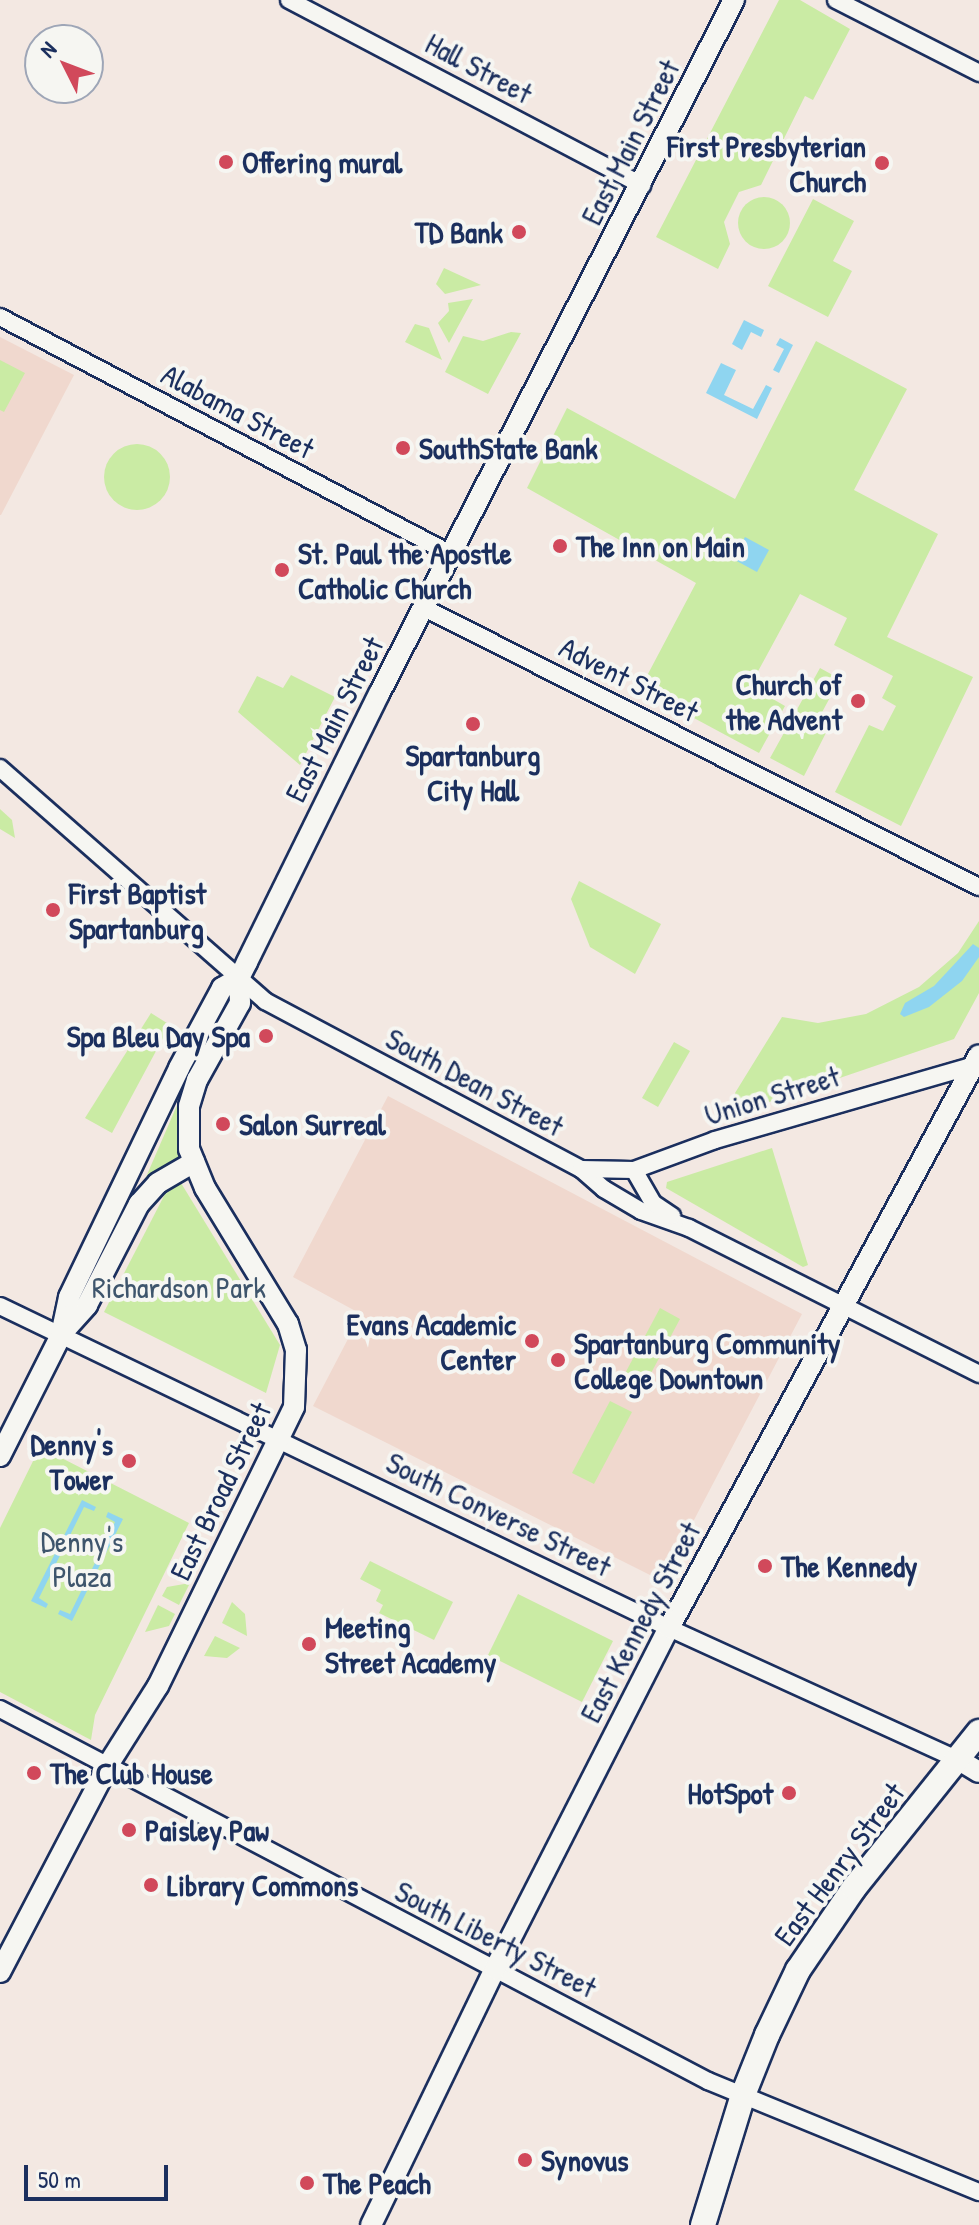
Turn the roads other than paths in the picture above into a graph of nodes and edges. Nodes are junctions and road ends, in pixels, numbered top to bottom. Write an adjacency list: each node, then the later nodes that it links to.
1 (289, 0): 5 (street, Hall Street)
2 (734, 0): 5 (street, East Main Street)
3 (836, 0): 4 (street)
4 (979, 73)
5 (642, 185): 7 (street, East Main Street)
6 (0, 317): 7 (street, Alabama Street)
7 (451, 554): 8 (street, East Main Street)
8 (424, 608): 10 (street, Advent Street); 11 (street, East Main Street)
9 (0, 768): 11 (street, South Dean Street)
10 (979, 887)
11 (239, 978): 13 (street, East Broad Street); 14 (street, South Dean Street); 19 (street, East Main Street)
12 (978, 1061): 15 (street, Union Street); 17 (street, East Kennedy Street)
13 (194, 1162): 19 (street, East Main Street); 21 (street, East Broad Street)
14 (581, 1169): 15 (street, Union Street); 16 (street, South Dean Street)
15 (634, 1170): 16 (street, South Dean Street)
16 (689, 1228): 17 (street, South Dean Street)
17 (844, 1304): 20 (street, South Dean Street); 23 (street, East Kennedy Street)
18 (0, 1306): 19 (street, South Converse Street)
19 (61, 1335): 21 (street, South Converse Street); 22 (street, East Main Street)
20 (979, 1374)
21 (279, 1440): 23 (street, South Converse Street); 26 (street, East Broad Street)
22 (0, 1456)
23 (669, 1628): 27 (street, South Converse Street); 28 (street, East Kennedy Street)
24 (0, 1709): 26 (street, South Liberty Street)
25 (979, 1732): 27 (main road, East Henry Street)
26 (108, 1765): 28 (street, South Liberty Street); 29 (street, East Broad Street)
27 (969, 1766): 30 (main road, East Henry Street)
28 (495, 1969): 30 (street, South Liberty Street); 32 (street, East Kennedy Street)
29 (0, 1972)
30 (743, 2095): 31 (street, South Liberty Street); 33 (main road, East Henry Street)
31 (979, 2192)
32 (371, 2225)
33 (703, 2225)

